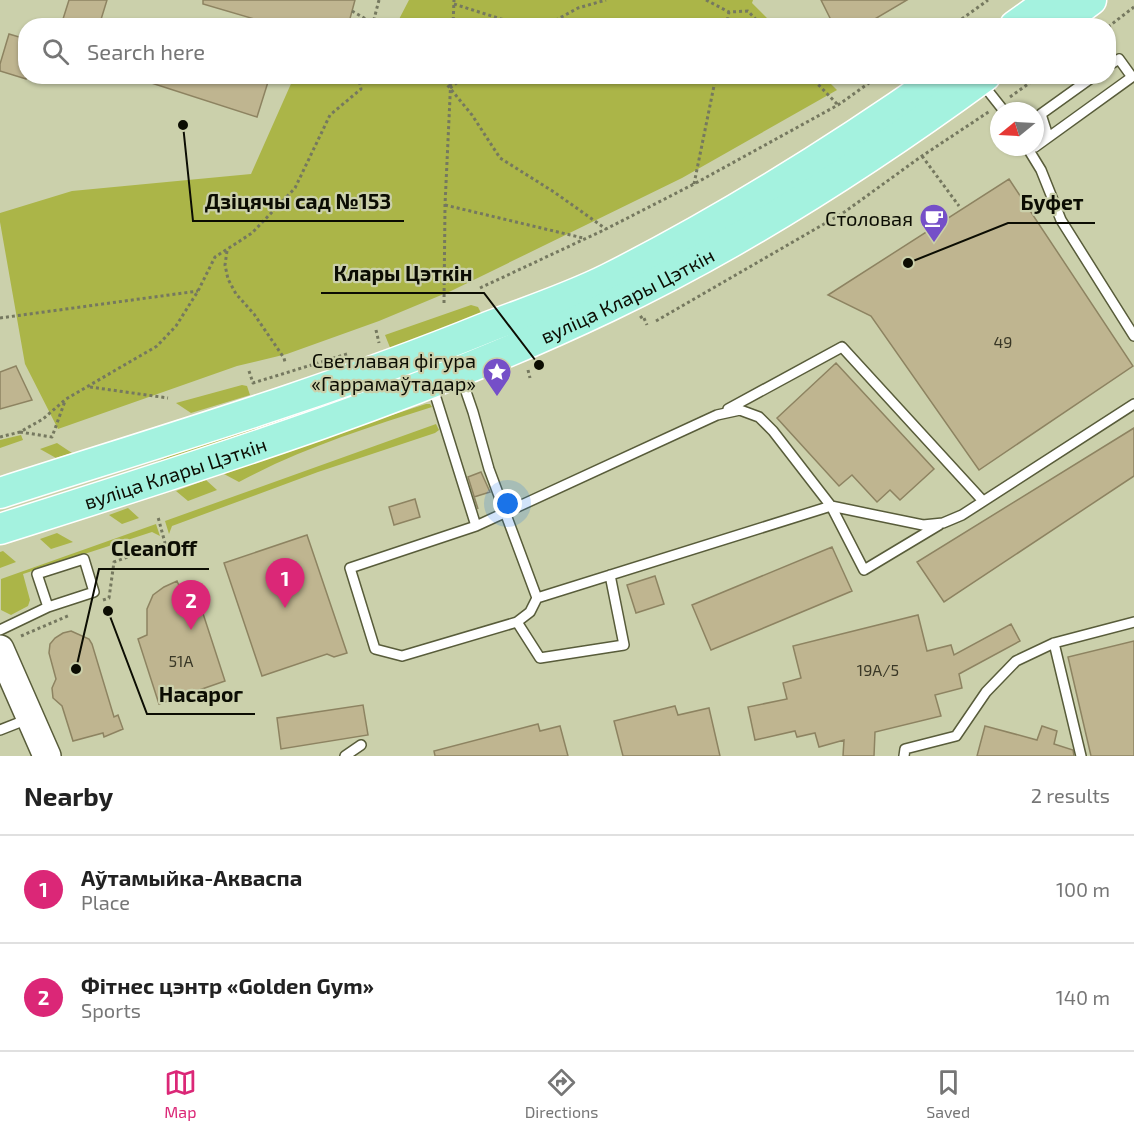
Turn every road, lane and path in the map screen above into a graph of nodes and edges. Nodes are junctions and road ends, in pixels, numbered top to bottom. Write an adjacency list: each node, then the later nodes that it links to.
1 (379, 0): 12 (path)
2 (606, 0): 15 (path)
3 (706, 0): 10 (path)
4 (988, 0): 18 (path)
5 (1051, 0): 19 (main road)
6 (1091, 0): 20 (main road)
7 (454, 2): 13 (path); 14 (path)
8 (1134, 7): 21 (path)
9 (352, 11): 11 (path)
10 (729, 12): 16 (path); 17 (path)
11 (363, 18)
12 (374, 18)
13 (453, 18)
14 (500, 18)
15 (560, 18)
16 (728, 18)
17 (755, 18)
18 (963, 18)
19 (1026, 18)
20 (1067, 18)
21 (1116, 21)
22 (1116, 61): 40 (lane)
23 (360, 84): 49 (path)
24 (447, 84): 35 (path)
25 (450, 84): 35 (path)
26 (455, 84): 35 (path)
27 (714, 84): 44 (path)
28 (818, 84): 38 (path)
29 (868, 84): 38 (path)
30 (930, 84): 57 (main road, вуліца Клары Цэткін)
31 (975, 84): 63 (main road, вуліца Клары Цэткін)
32 (985, 84): 36 (lane)
33 (1030, 84): 37 (path)
34 (1083, 84): 40 (lane)
35 (450, 88): 45 (path); 47 (path)
36 (997, 102)
37 (1008, 102)
38 (838, 105): 44 (path)
39 (990, 115): 42 (path)
40 (1048, 136): 41 (lane)
41 (1044, 139)
42 (922, 156): 46 (path); 54 (path)
43 (1035, 156): 56 (lane)
44 (694, 184): 47 (path)
45 (445, 205): 48 (path); 52 (path)
46 (959, 206)
47 (606, 229): 48 (path)
48 (585, 239): 50 (path)
49 (227, 250): 51 (path); 60 (path)
50 (480, 288)
51 (198, 291): 53 (path); 64 (path)
52 (444, 303)
53 (0, 318)
54 (656, 321)
55 (376, 330): 58 (path)
56 (1134, 336)
57 (450, 343): 61 (main road, вуліца Клары Цэткін); 63 (lane)
58 (370, 346)
59 (349, 353): 62 (path)
60 (285, 362)
61 (426, 368): 63 (main road, вуліца Клары Цэткін); 71 (main road, вуліца Клары Цэткін); 77 (lane); 78 (main road, вуліца Клары Цэткін)
62 (249, 371)
63 (460, 372): 74 (lane)
64 (88, 386): 65 (path); 66 (path)
65 (168, 398)
66 (66, 399): 69 (path); 69 (path)
67 (1134, 404): 72 (lane)
68 (717, 415): 72 (lane); 73 (lane); 74 (lane)
69 (20, 432): 70 (path)
70 (0, 437)
71 (0, 493)
72 (984, 501): 76 (lane)
73 (831, 506): 76 (lane); 76 (lane); 80 (lane)
74 (507, 513): 77 (lane); 81 (lane)
75 (158, 517): 79 (path)
76 (943, 523)
77 (476, 526): 83 (lane)
78 (0, 529)
79 (165, 543)
80 (610, 575): 81 (lane); 83 (lane)
81 (537, 598): 83 (lane)
82 (48, 607): 82 (lane); 85 (lane)
83 (518, 622)
84 (1134, 622): 86 (lane)
85 (0, 630)
86 (1054, 643): 93 (lane); 94 (lane)
87 (0, 649): 88 (street)
88 (30, 718): 89 (lane); 91 (street)
89 (0, 730)
90 (361, 745): 92 (lane)
91 (47, 756)
92 (345, 756)
93 (904, 756)
94 (1081, 756)

